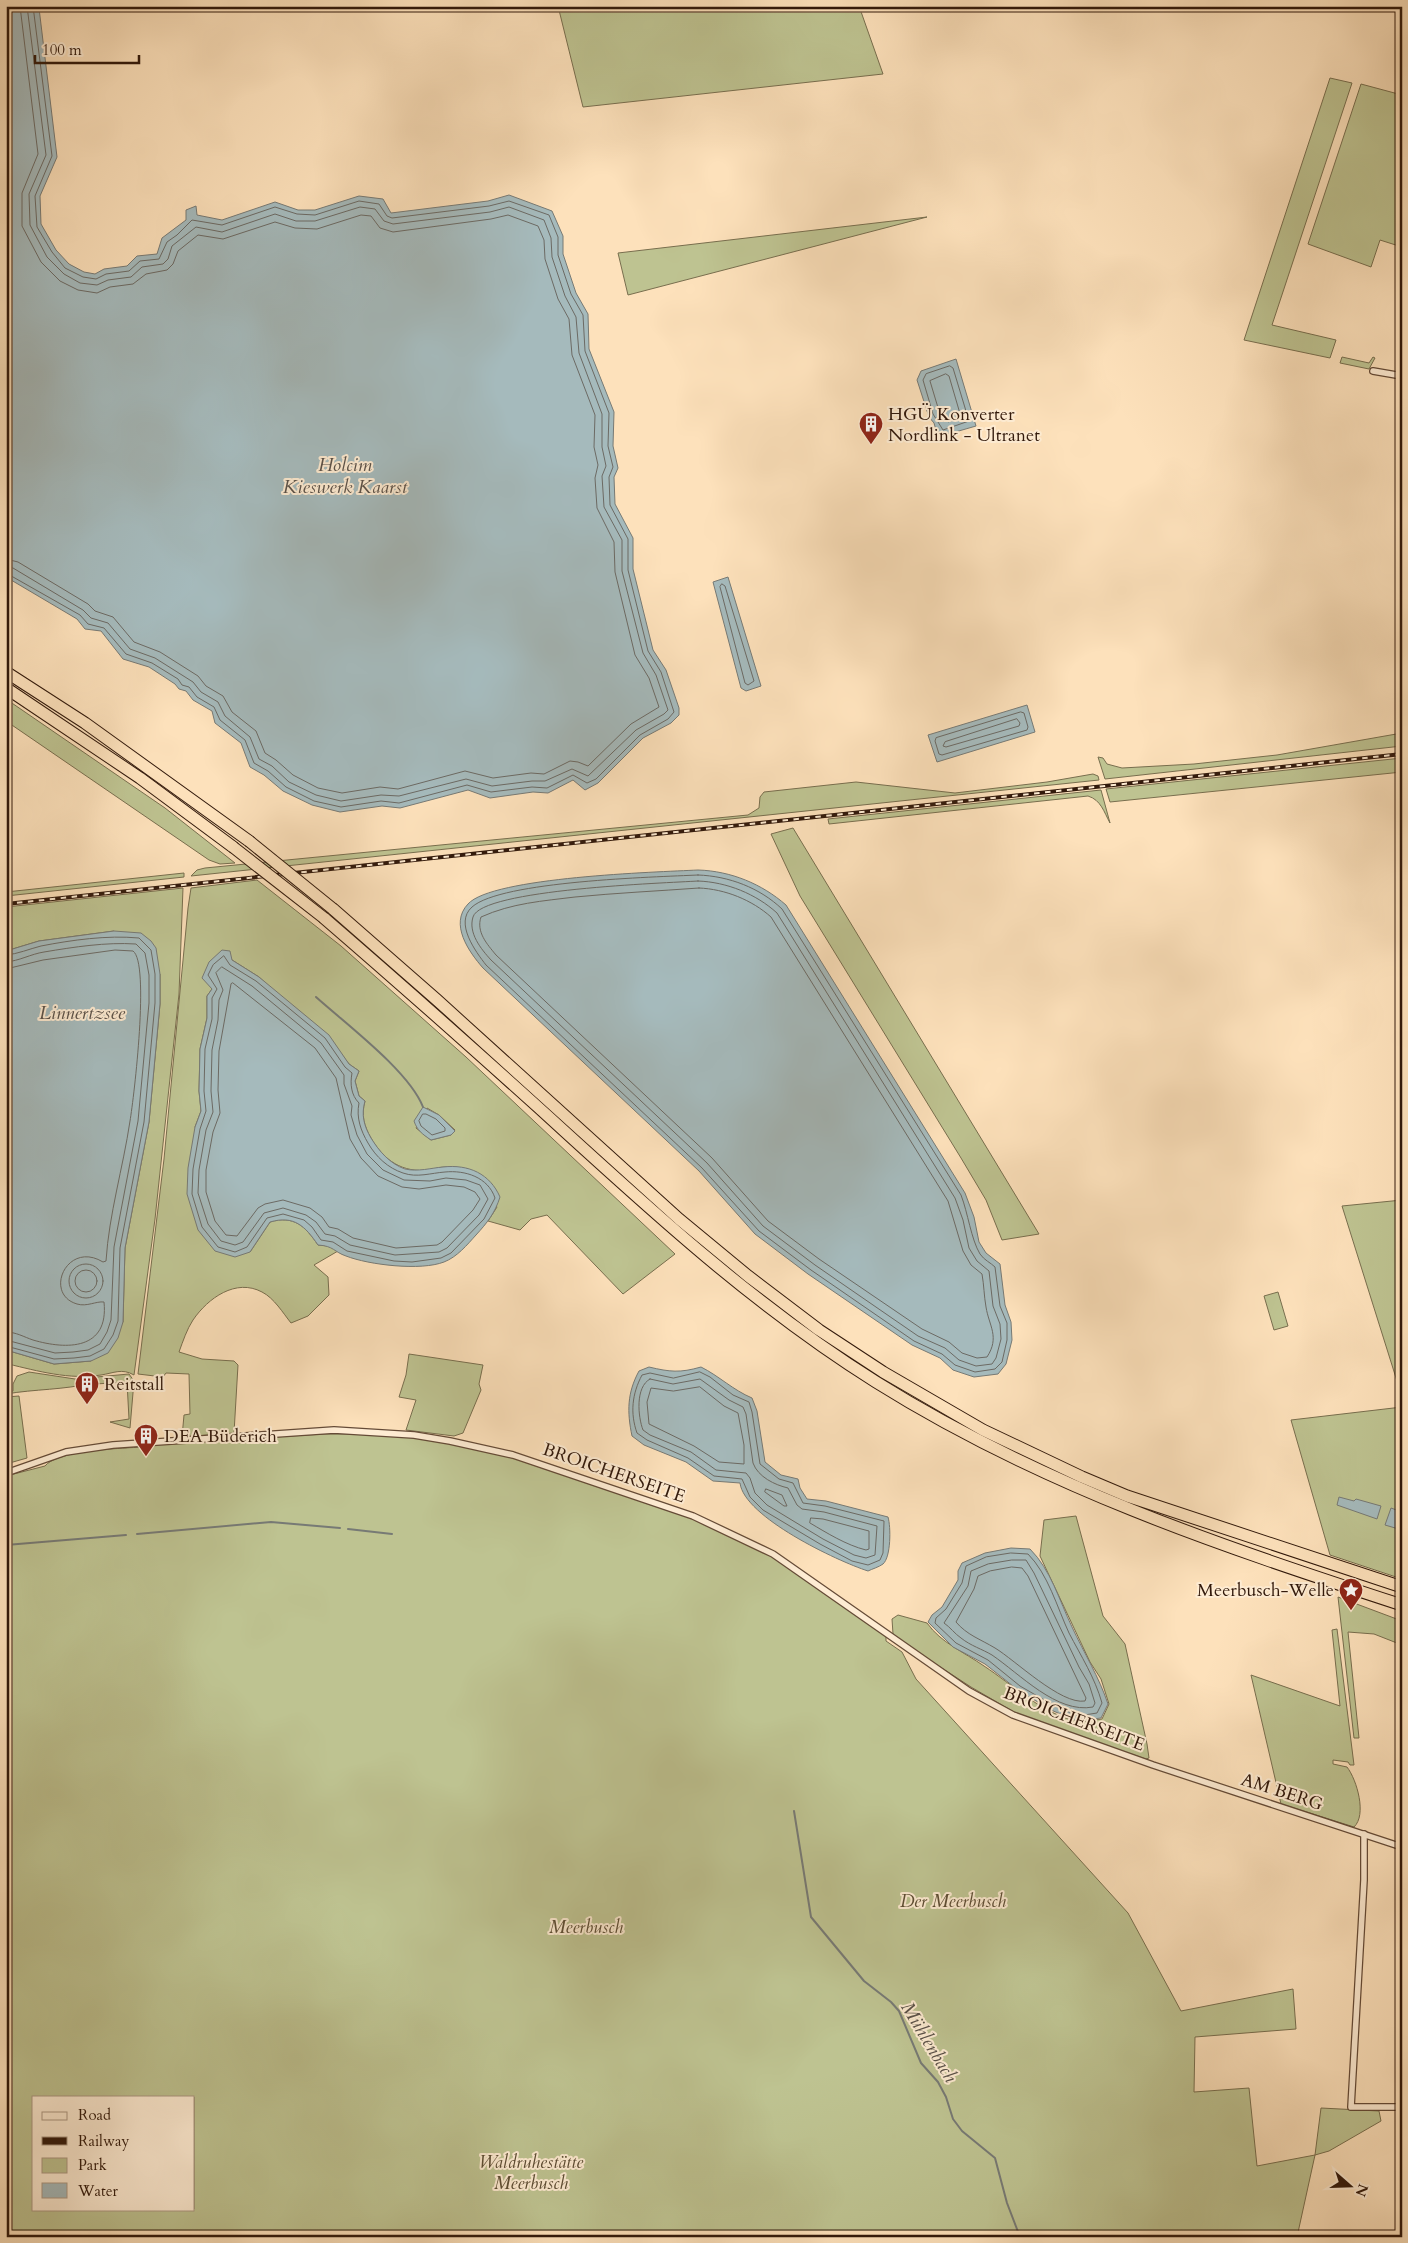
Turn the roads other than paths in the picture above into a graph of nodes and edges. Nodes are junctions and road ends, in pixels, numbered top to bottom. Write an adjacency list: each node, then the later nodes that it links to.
1 (1373, 371): 2 (street)
2 (1402, 376)
3 (6, 672): 6 (highway, bridge)
4 (6, 688): 7 (highway, bridge)
5 (6, 1472): 8 (street, BROICHERSEITE)
6 (1402, 1588)
7 (1402, 1606)
8 (1153, 1765): 9 (street, AM BERG)
9 (1364, 1834): 10 (street, AM BERG); 11 (street)
10 (1402, 1847)
11 (1402, 2107)

